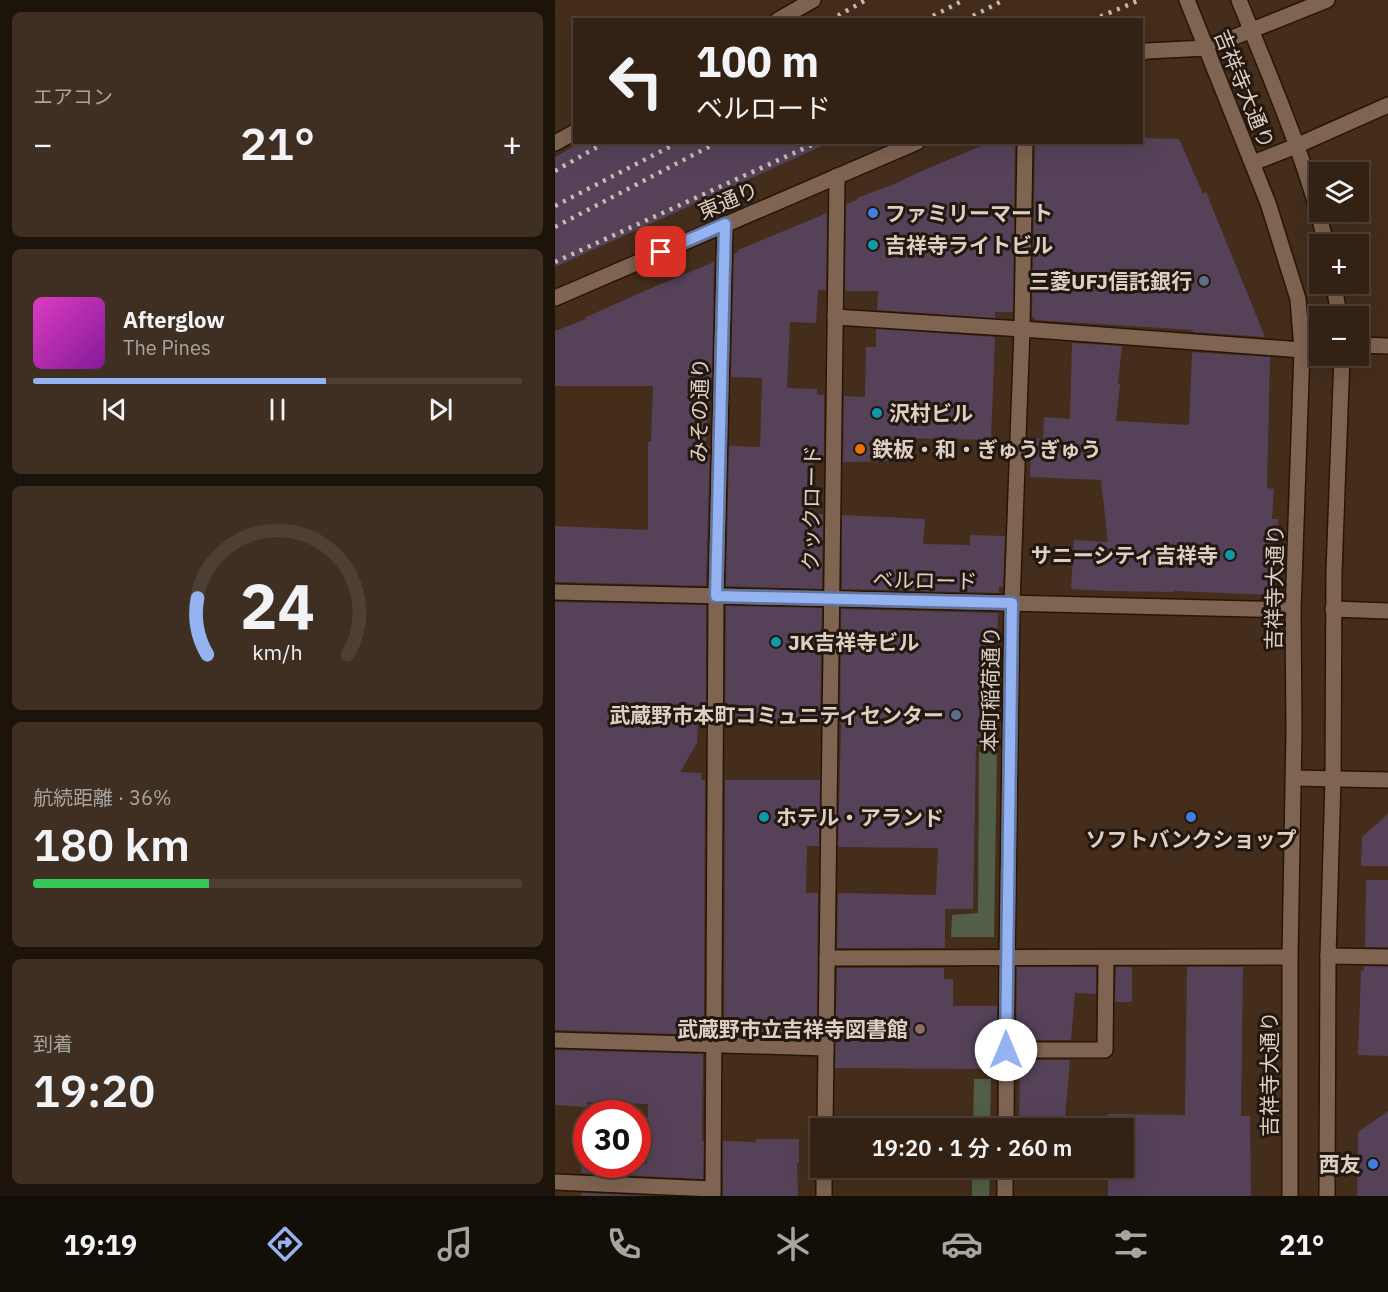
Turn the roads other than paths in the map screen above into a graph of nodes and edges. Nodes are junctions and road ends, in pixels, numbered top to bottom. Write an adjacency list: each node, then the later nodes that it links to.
1 (813, 0): 5 (street)
2 (1187, 0): 7 (street, 吉祥寺大通り)
3 (1239, 0): 6 (street, 吉祥寺大通り)
4 (1327, 0): 6 (street)
5 (782, 18)
6 (1251, 31): 7 (street); 14 (street, 吉祥寺大通り)
7 (1207, 48): 8 (street); 15 (street, 吉祥寺大通り)
8 (1143, 52)
9 (1388, 105): 14 (street)
10 (573, 133): 11 (street)
11 (555, 143)
12 (912, 144): 16 (street, 東通り)
13 (1025, 144): 21 (street, 本町稲荷通り)
14 (1296, 146): 15 (street); 18 (street, 吉祥寺大通り)
15 (1253, 163): 24 (street, 吉祥寺大通り)
16 (837, 176): 17 (street, 東通り); 20 (street, クックロード)
17 (725, 224): 19 (street, 東通り); 27 (street, みその通り)
18 (1323, 234)
19 (555, 298)
20 (835, 317): 21 (street); 28 (street, クックロード)
21 (1022, 328): 24 (street); 29 (street, 本町稲荷通り)
22 (1369, 345): 23 (street)
23 (1388, 346)
24 (1302, 350): 31 (street, 吉祥寺大通り)
25 (1342, 366): 30 (street)
26 (555, 592): 27 (street, ベルロード)
27 (716, 596): 28 (street, ベルロード); 43 (street, みその通り)
28 (831, 599): 29 (street, ベルロード); 39 (street, クックロード)
29 (1012, 603): 31 (street, ベルロード); 41 (street, 本町稲荷通り)
30 (1333, 609): 32 (street); 34 (street)
31 (1293, 610): 33 (street, 吉祥寺大通り)
32 (1388, 611)
33 (1293, 778): 34 (street); 37 (street, 吉祥寺大通り)
34 (1333, 779): 35 (street); 36 (street)
35 (1388, 780)
36 (1328, 956): 38 (street); 55 (street)
37 (1290, 957): 40 (street); 54 (street, 吉祥寺大通り)
38 (1388, 957)
39 (827, 958): 41 (street); 44 (street, クックロード)
40 (1106, 958): 41 (street); 45 (street)
41 (1007, 959): 45 (street, 本町稲荷通り)
42 (555, 1040): 43 (street)
43 (713, 1045): 44 (street); 51 (street, みその通り)
44 (826, 1048): 46 (street, クックロード)
45 (1006, 1050): 47 (street, 本町稲荷通り)
46 (825, 1118)
47 (1006, 1118)
48 (824, 1178): 52 (street)
49 (1005, 1178): 53 (street)
50 (555, 1182): 51 (street)
51 (713, 1192)
52 (824, 1196)
53 (1005, 1196)
54 (1290, 1196)
55 (1327, 1196)

